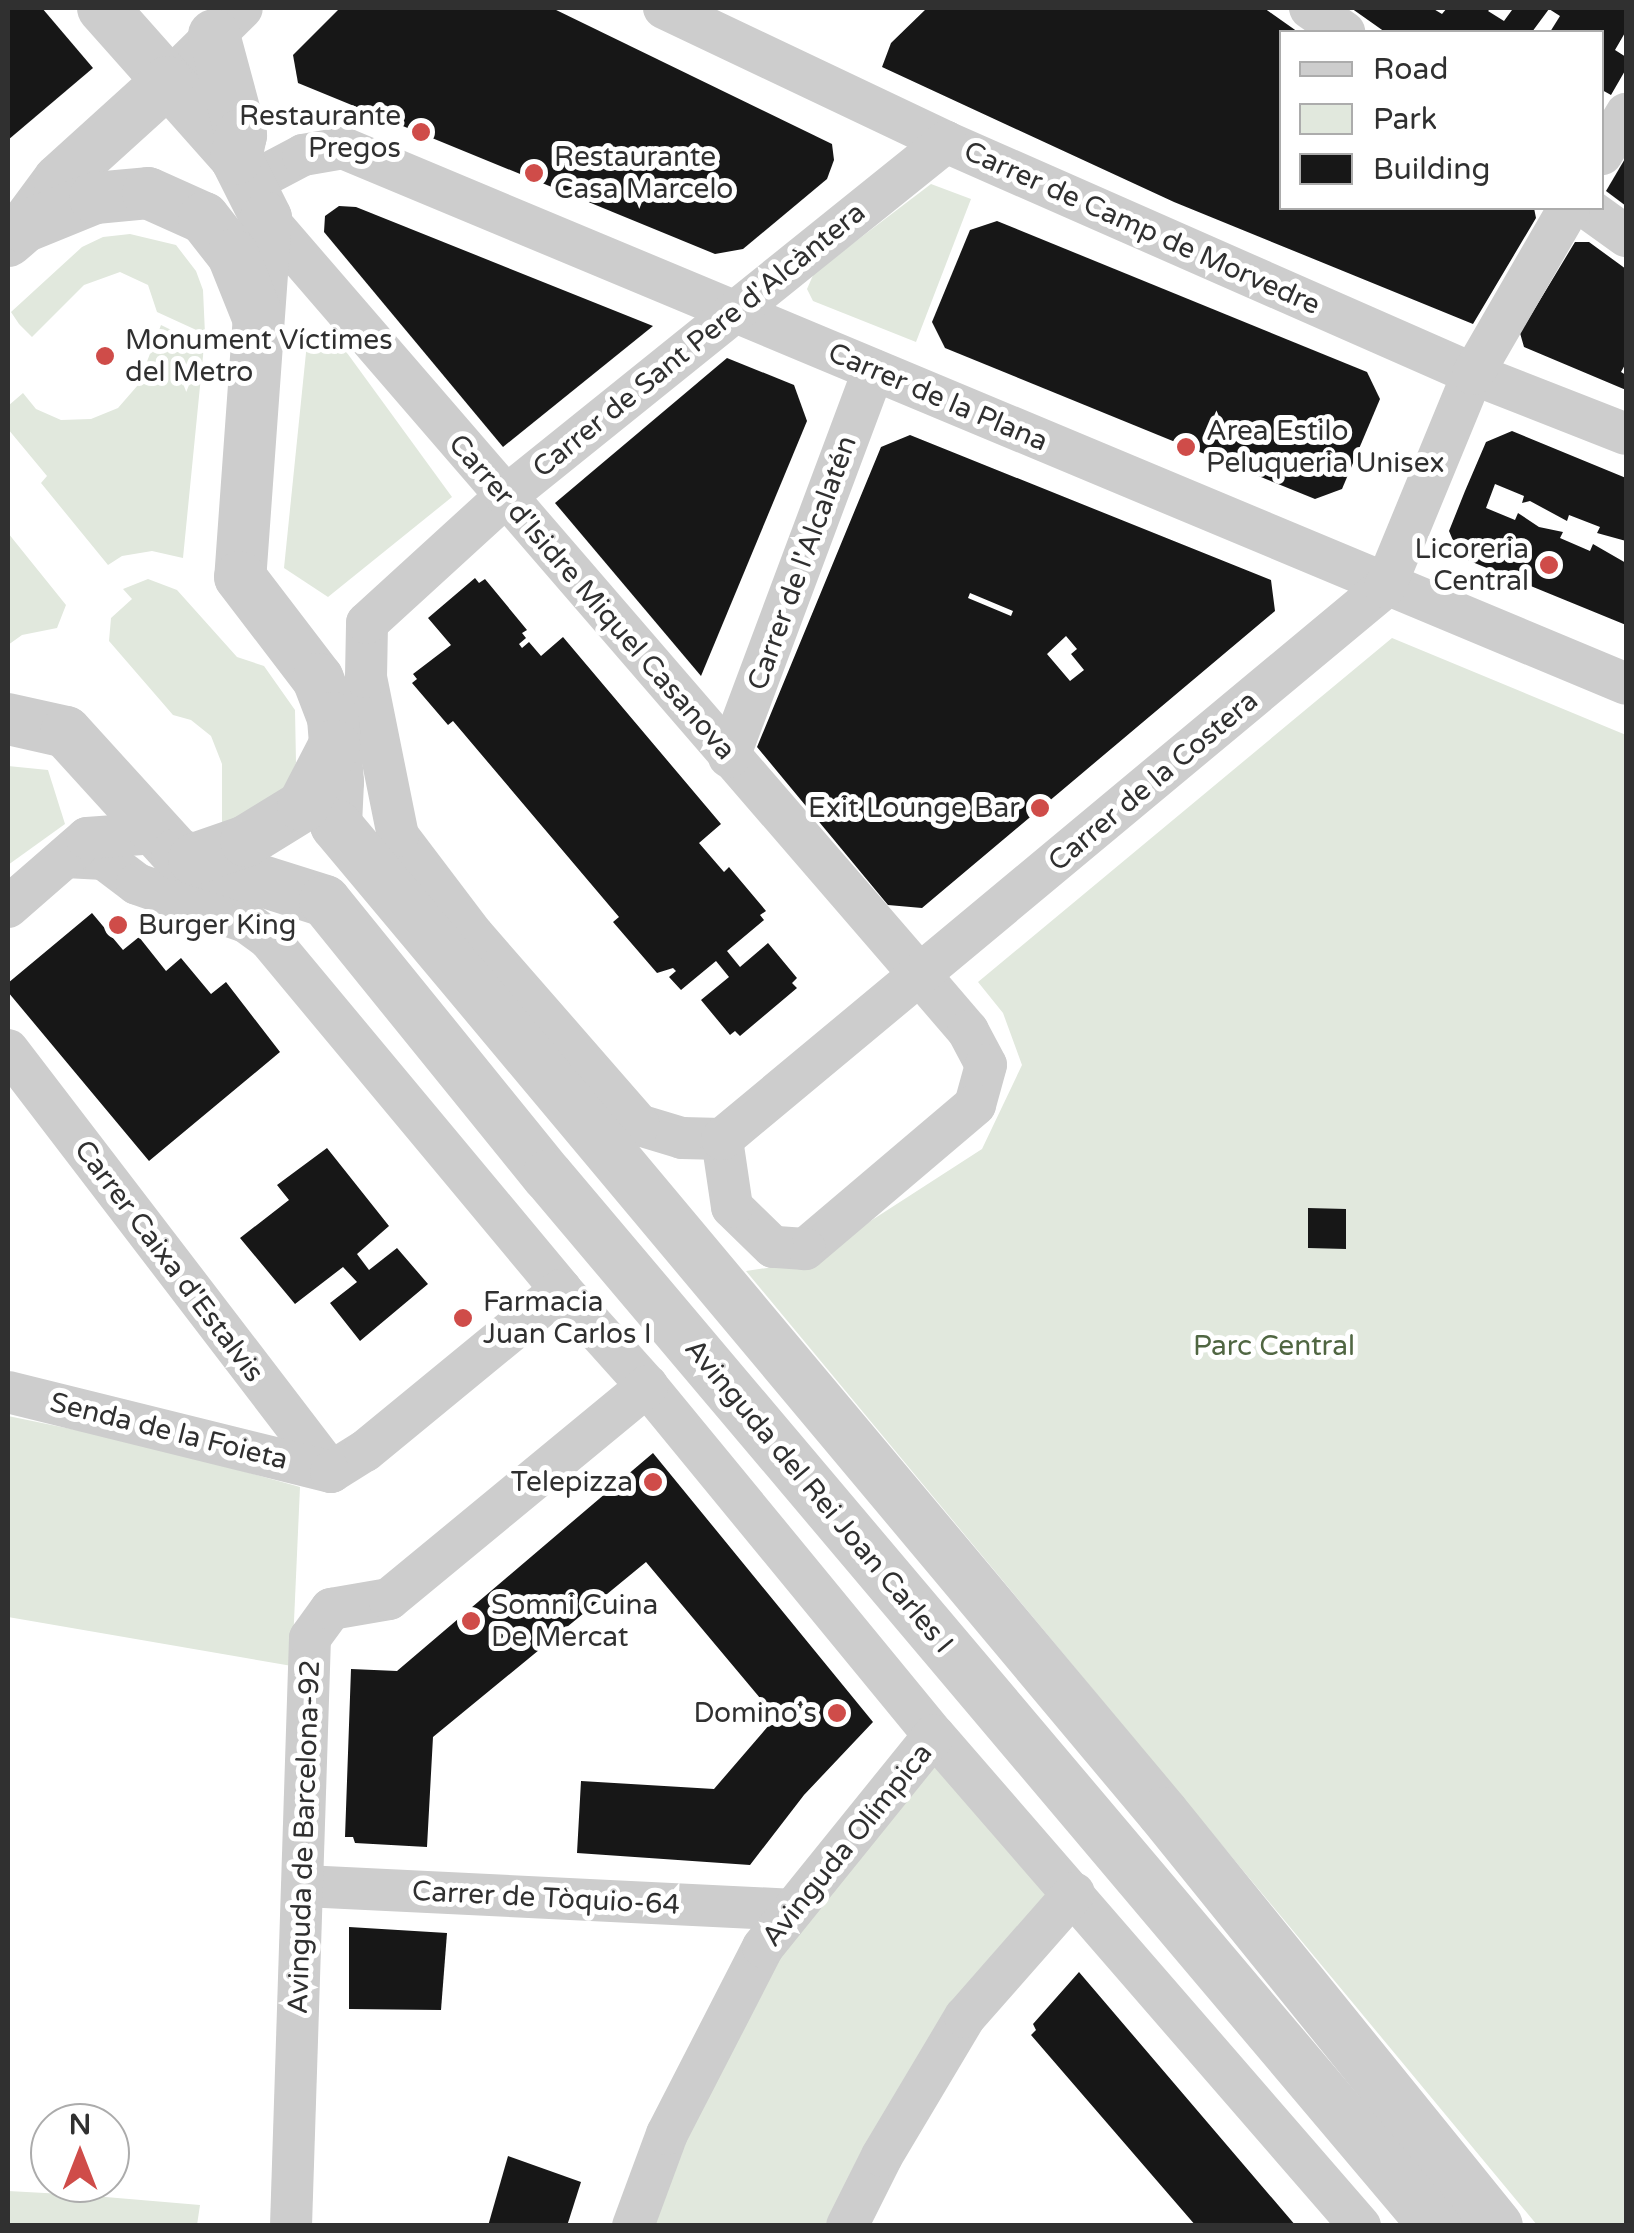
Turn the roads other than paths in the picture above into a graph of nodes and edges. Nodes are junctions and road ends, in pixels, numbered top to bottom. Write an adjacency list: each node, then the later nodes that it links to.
1 (103, 8): 6 (street)
2 (664, 8): 8 (street, Carrer de Camp de Morvedre)
3 (1310, 8): 5 (street)
4 (228, 21): 6 (street); 10 (street)
5 (1341, 30)
6 (167, 82): 10 (street); 13 (street)
7 (1626, 114): 9 (street)
8 (946, 142): 15 (street, Carrer de Sant Pere d'Alcàntera); 18 (street, Carrer de Camp de Morvedre)
9 (1604, 151)
10 (251, 186): 15 (street, Carrer de la Plana); 16 (street); 20 (street, Carrer d'Isidre Miquel Casanova)
11 (1568, 210): 18 (street)
12 (1591, 210): 14 (street)
13 (16, 234): 16 (street)
14 (1626, 236)
15 (734, 312): 17 (street, Carrer de la Plana); 20 (street, Carrer de Sant Pere d'Alcàntera)
16 (261, 326): 22 (street)
17 (874, 370): 21 (street, Carrer de la Plana); 26 (street, Carrer de l'Alcalatén)
18 (1473, 374): 19 (street, Carrer de Camp de Morvedre); 21 (street)
19 (1626, 434)
20 (506, 496): 26 (street, Carrer d'Isidre Miquel Casanova); 27 (street, Carrer de Sant Pere d'Alcàntera)
21 (1386, 587): 23 (street, Carrer de la Plana); 32 (street, Carrer de la Costera)
22 (279, 628): 25 (street); 27 (street)
23 (1626, 684)
24 (8, 718): 28 (street)
25 (335, 744): 28 (street); 48 (street)
26 (730, 757): 32 (street, Carrer d'Isidre Miquel Casanova)
27 (398, 836): 34 (street)
28 (188, 852): 29 (street); 31 (street); 47 (street, Avinguda del Rei Joan Carles I)
29 (66, 857): 30 (street); 31 (street)
30 (8, 907)
31 (246, 922): 35 (street)
32 (920, 975): 34 (street, Carrer de la Costera); 34 (street)
33 (8, 1050): 38 (street, Carrer Caixa d'Estalvis)
34 (722, 1139)
35 (560, 1290): 36 (street); 38 (street)
36 (647, 1386): 39 (street); 40 (street, Avinguda de Barcelona-92)
37 (8, 1392): 38 (street, Senda de la Foieta)
38 (331, 1472)
39 (934, 1736): 41 (street); 42 (street, Avinguda Olímpica)
40 (304, 1886): 42 (street, Carrer de Tòquio-64); 43 (street, Avinguda de Barcelona-92)
41 (1074, 1893): 45 (street); 46 (street)
42 (789, 1910): 44 (street, Avinguda Olímpica)
43 (290, 2226)
44 (634, 2226)
45 (847, 2226)
46 (1360, 2226)
47 (1435, 2226)
48 (1497, 2226)

